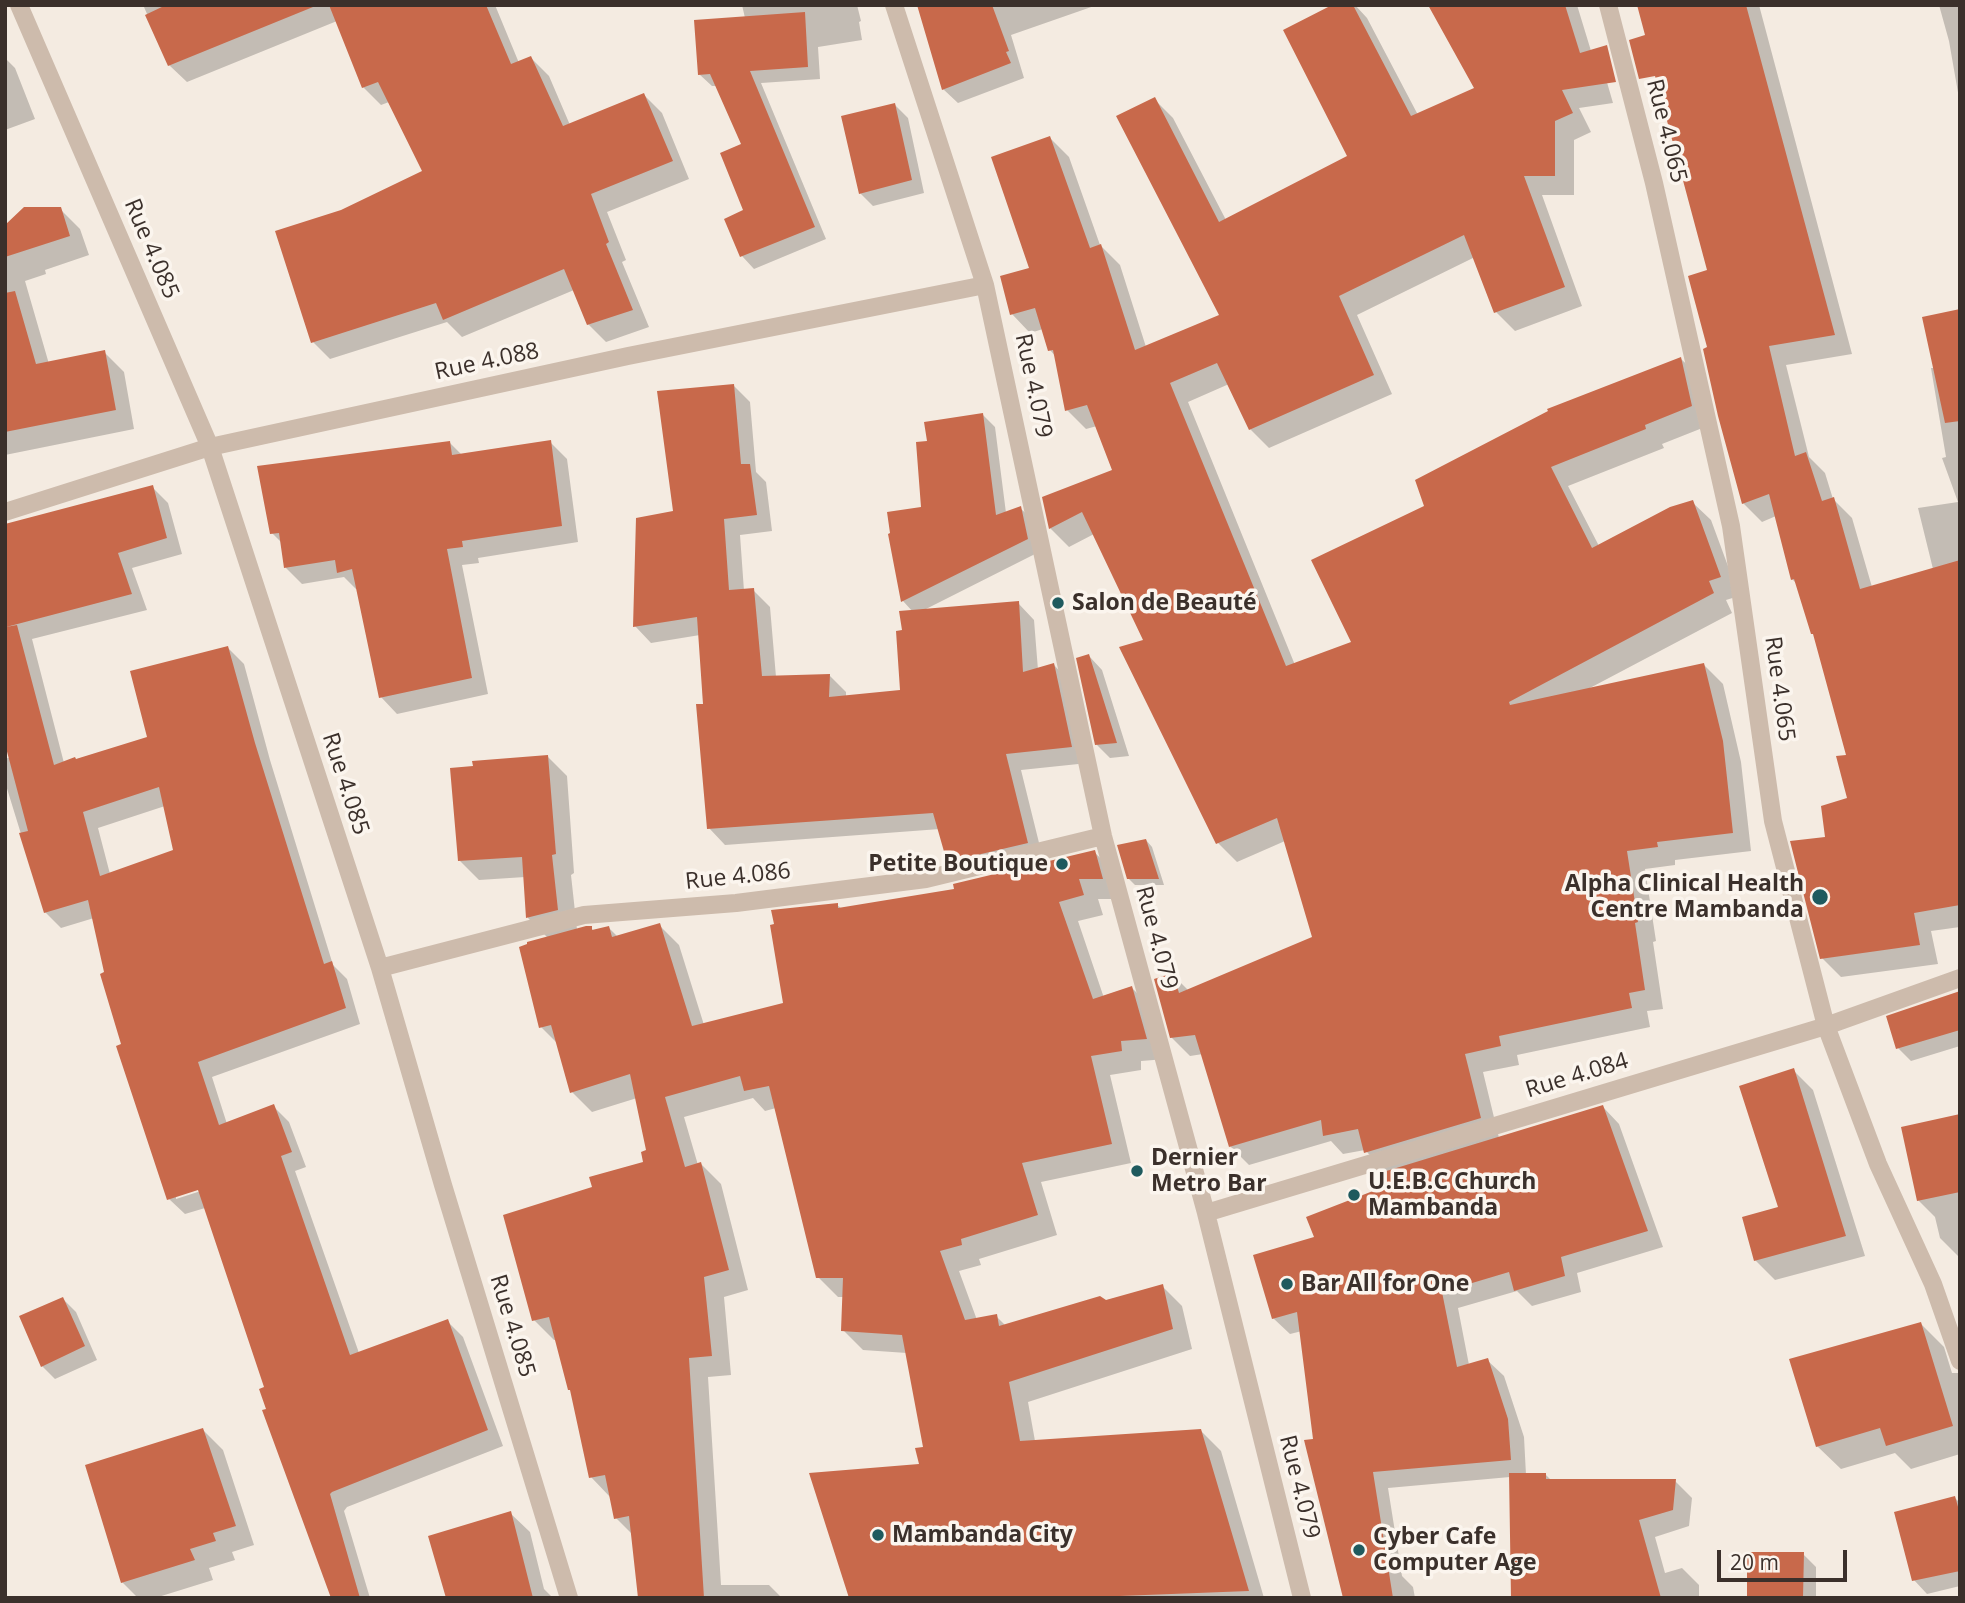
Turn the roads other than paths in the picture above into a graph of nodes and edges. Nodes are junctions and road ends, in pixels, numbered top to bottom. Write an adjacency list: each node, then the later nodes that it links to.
1 (19, 5): 5 (street, Rue 4.085)
2 (894, 5): 4 (street, Rue 4.079)
3 (1608, 5): 10 (street, Rue 4.065)
4 (985, 285): 5 (street, Rue 4.088); 7 (street, Rue 4.079)
5 (210, 447): 6 (street, Rue 4.088); 8 (street, Rue 4.085)
6 (5, 512)
7 (1104, 836): 8 (street, Rue 4.086); 11 (street, Rue 4.079)
8 (380, 968): 13 (street, Rue 4.085)
9 (1960, 978): 10 (street, Rue 4.084)
10 (1826, 1026): 11 (street, Rue 4.084); 12 (street, Rue 4.065)
11 (1206, 1213): 14 (street, Rue 4.079)
12 (1960, 1362)
13 (569, 1598)
14 (1302, 1598)

